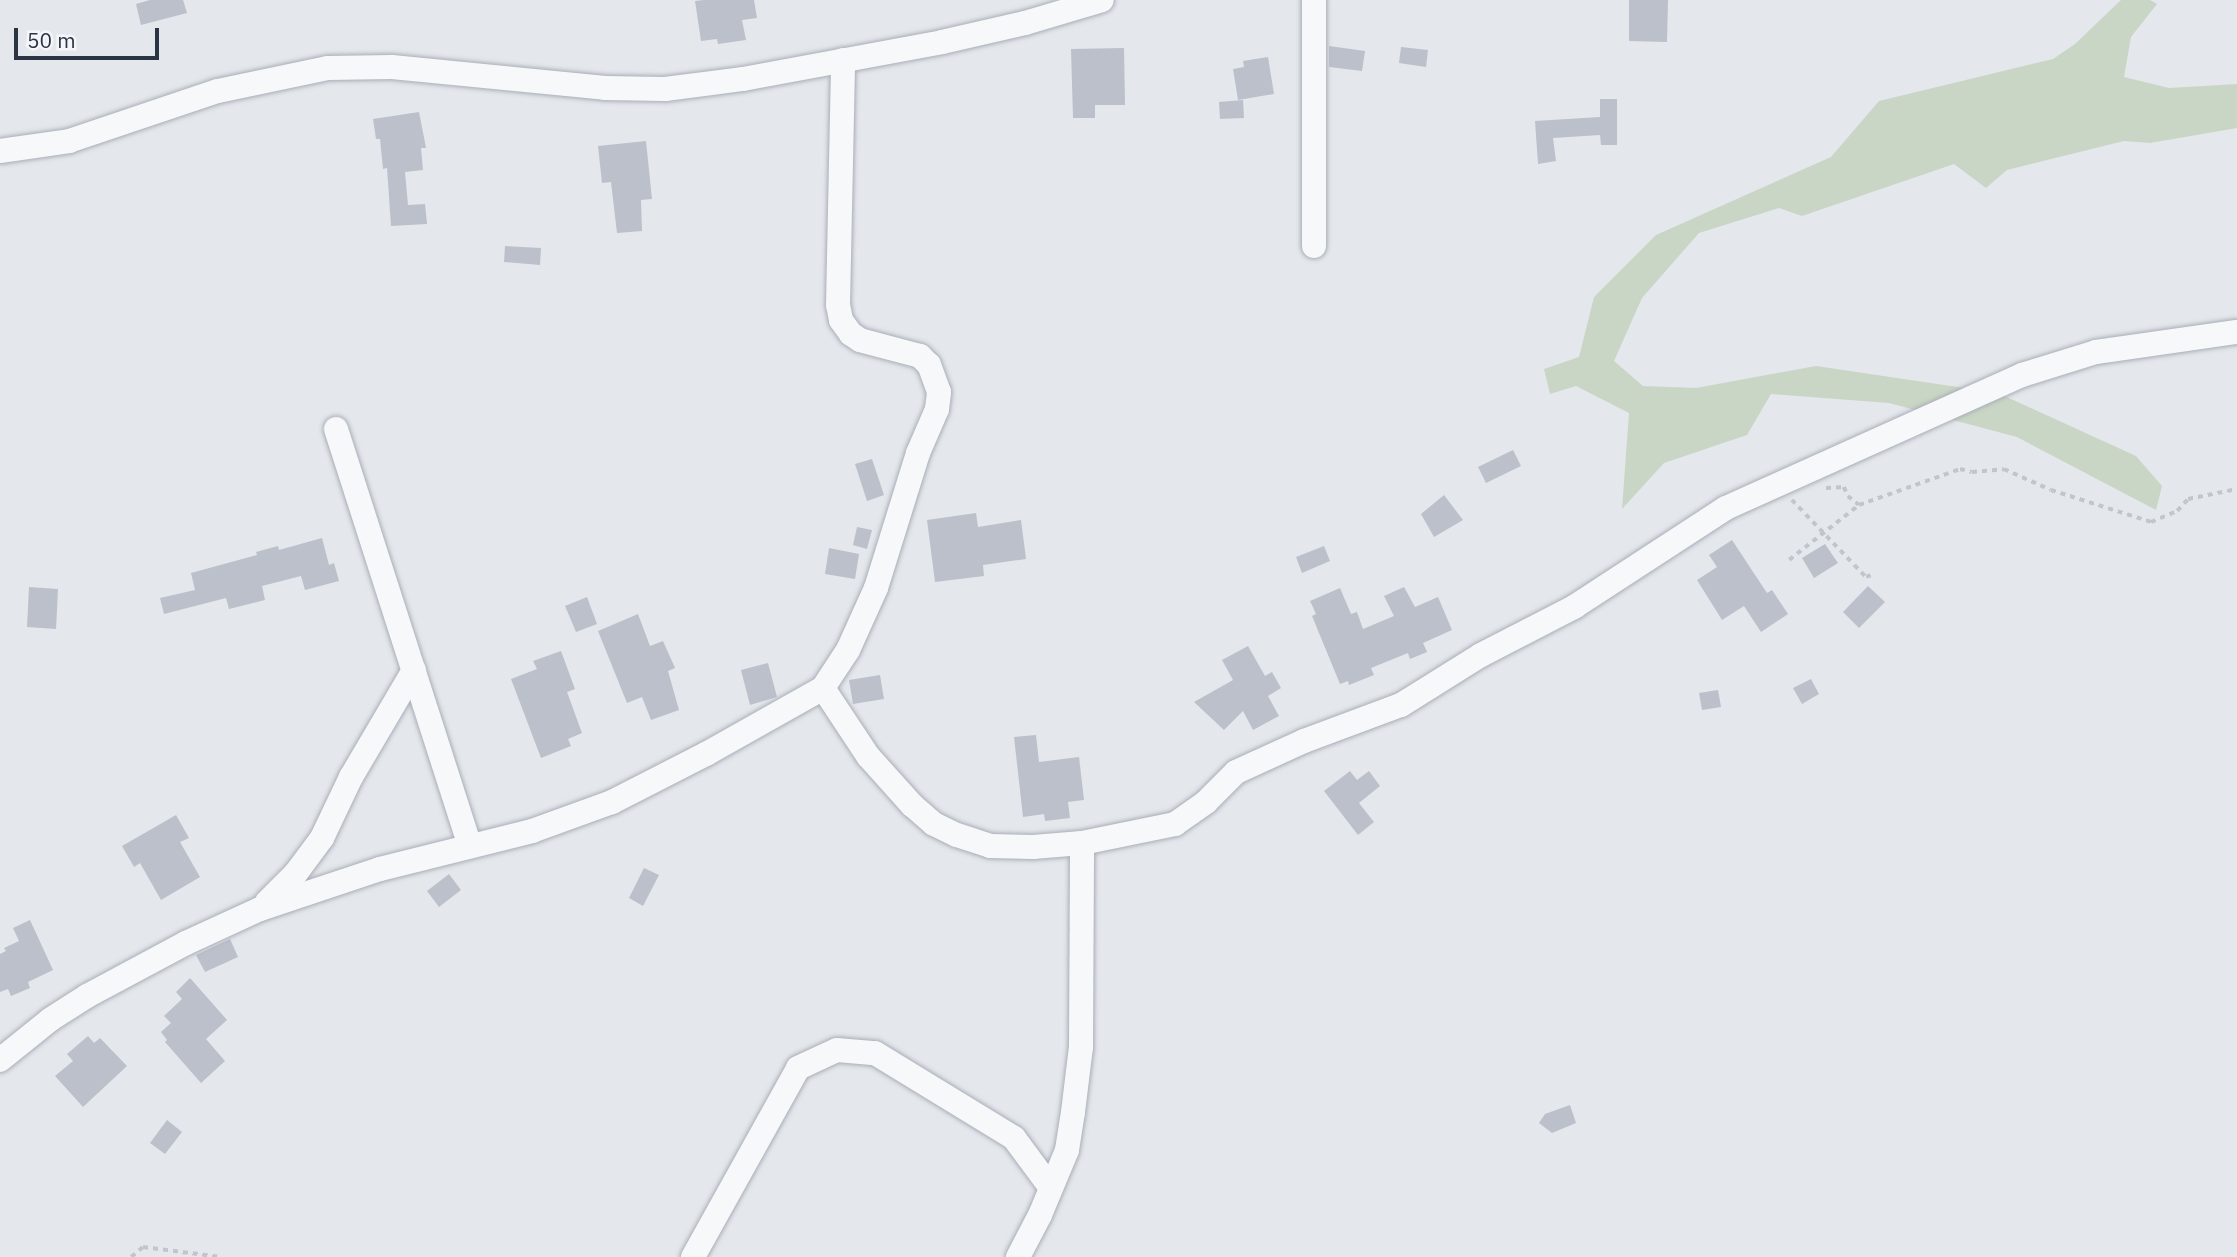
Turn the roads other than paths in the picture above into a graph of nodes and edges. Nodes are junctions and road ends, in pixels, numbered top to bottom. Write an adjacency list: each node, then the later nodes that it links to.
1 (1102, 0): 3 (street)
2 (1314, 0): 5 (street)
3 (843, 60): 4 (street); 9 (street)
4 (0, 151)
5 (1314, 246)
6 (2237, 332): 10 (street)
7 (336, 429): 8 (street)
8 (414, 670): 11 (street); 12 (street)
9 (823, 688): 10 (street); 11 (street)
10 (1083, 843): 14 (street)
11 (470, 846): 12 (street)
12 (260, 909): 13 (street)
13 (0, 1060)
14 (1051, 1188): 15 (street); 16 (street)
15 (693, 1257)
16 (1018, 1257)

